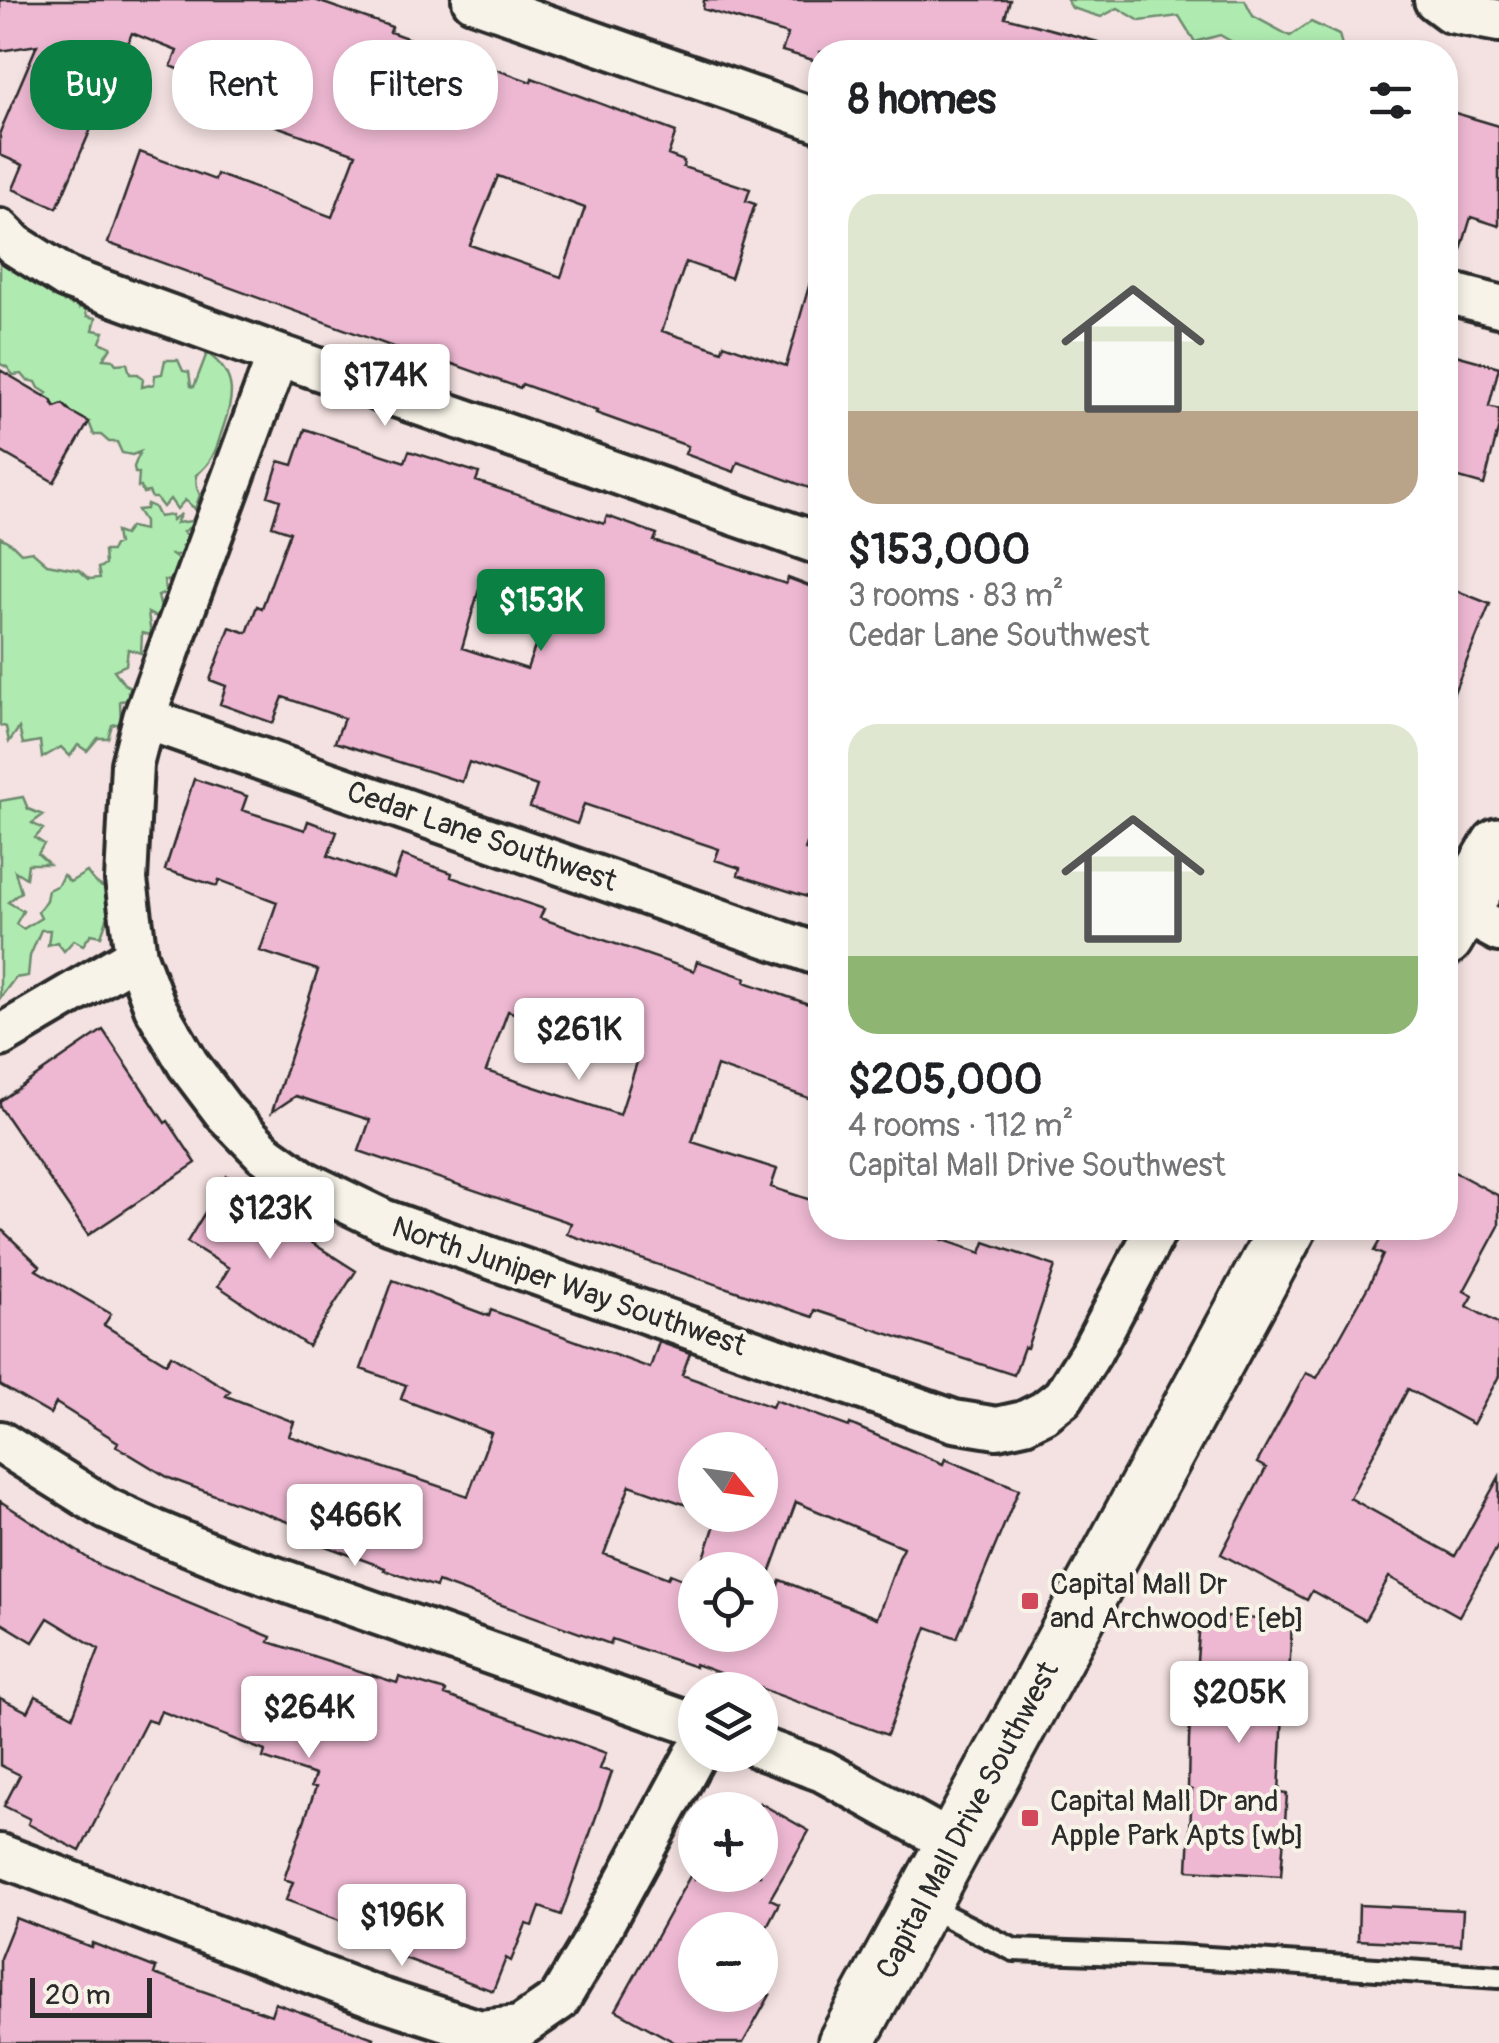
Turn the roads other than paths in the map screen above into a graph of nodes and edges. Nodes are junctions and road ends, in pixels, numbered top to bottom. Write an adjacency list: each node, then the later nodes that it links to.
1 (473, 0): 4 (street)
2 (1443, 6): 3 (street)
3 (1499, 21)
4 (808, 117)
5 (0, 230): 8 (street)
6 (1458, 295): 7 (street)
7 (1499, 306)
8 (278, 354): 9 (street); 10 (street, North Juniper Way Southwest)
9 (808, 540)
10 (144, 718): 13 (street, Cedar Lane Southwest); 14 (street, North Juniper Way Southwest)
11 (1499, 846): 12 (street)
12 (1468, 927)
13 (808, 951)
14 (136, 956): 15 (street); 16 (street, North Juniper Way Southwest)
15 (0, 1036)
16 (1152, 1240)
17 (1281, 1240): 22 (street, Capital Mall Drive Southwest)
18 (0, 1442): 19 (street)
19 (678, 1718)
20 (778, 1755): 22 (street)
21 (686, 1772): 23 (street)
22 (954, 1844): 24 (street, Capital Mall Drive Southwest)
23 (0, 1855)
24 (922, 1904): 25 (lane); 26 (street, Capital Mall Drive Southwest)
25 (1499, 1977)
26 (846, 2043)

